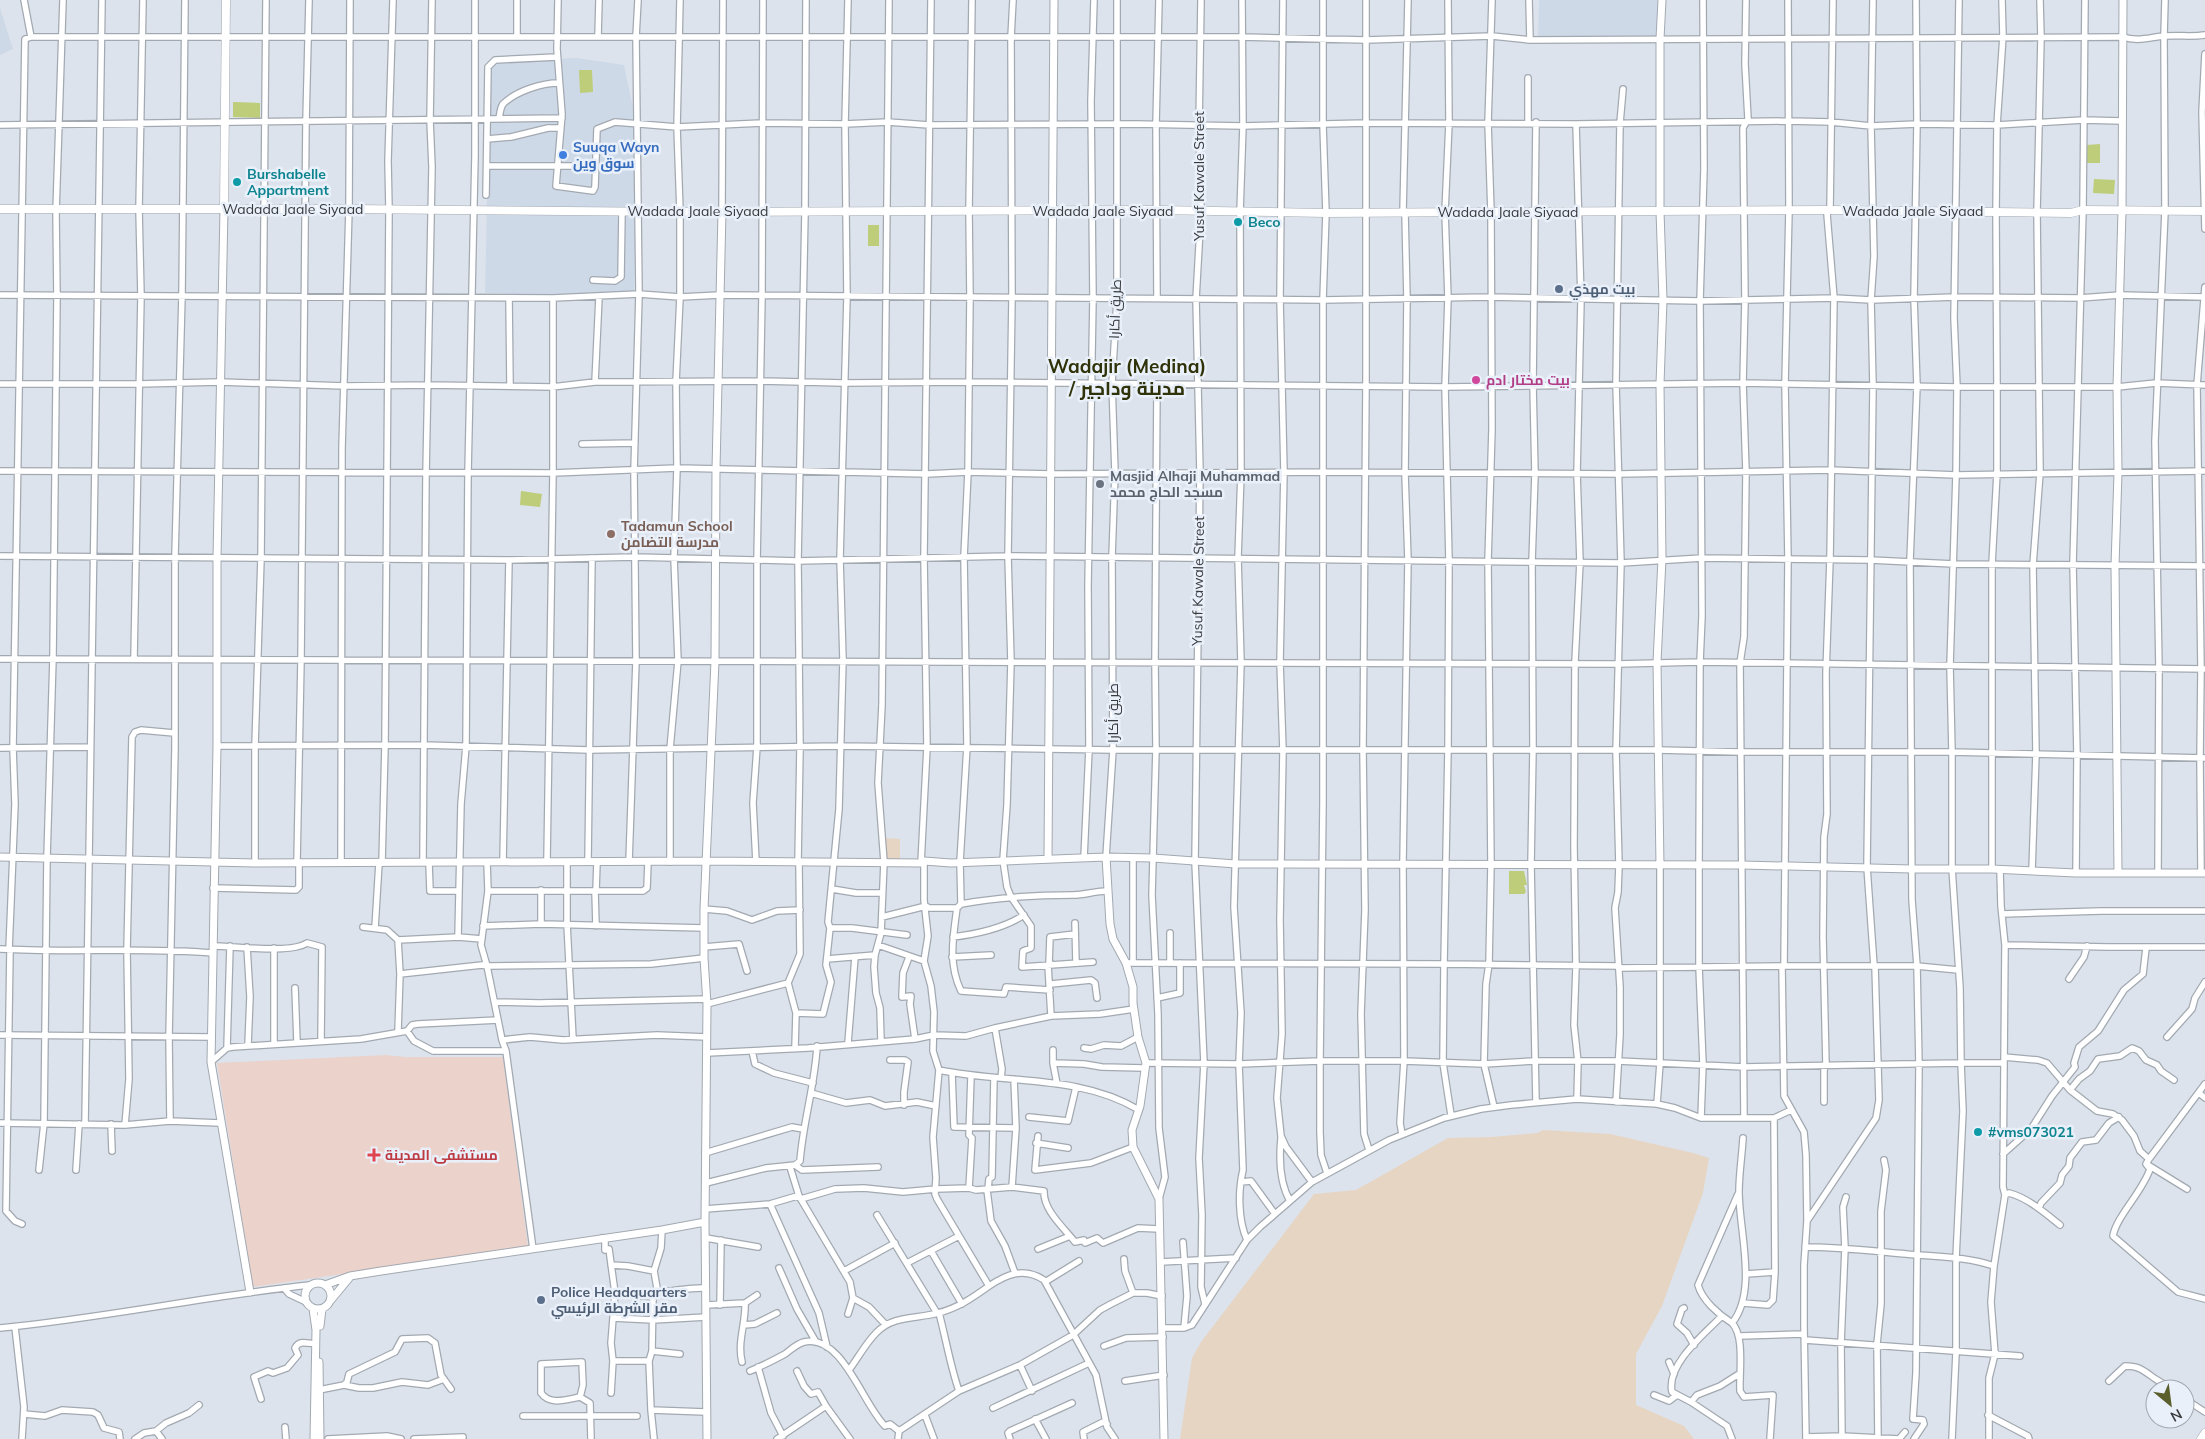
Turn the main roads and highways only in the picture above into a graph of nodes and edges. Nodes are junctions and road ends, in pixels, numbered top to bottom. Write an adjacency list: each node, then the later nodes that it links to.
1 (226, 0): 3 (main road)
2 (0, 209): 3 (main road, Wadada Jaale Siyaad)
3 (224, 209): 4 (main road, Wadada Jaale Siyaad)
4 (2204, 211)

